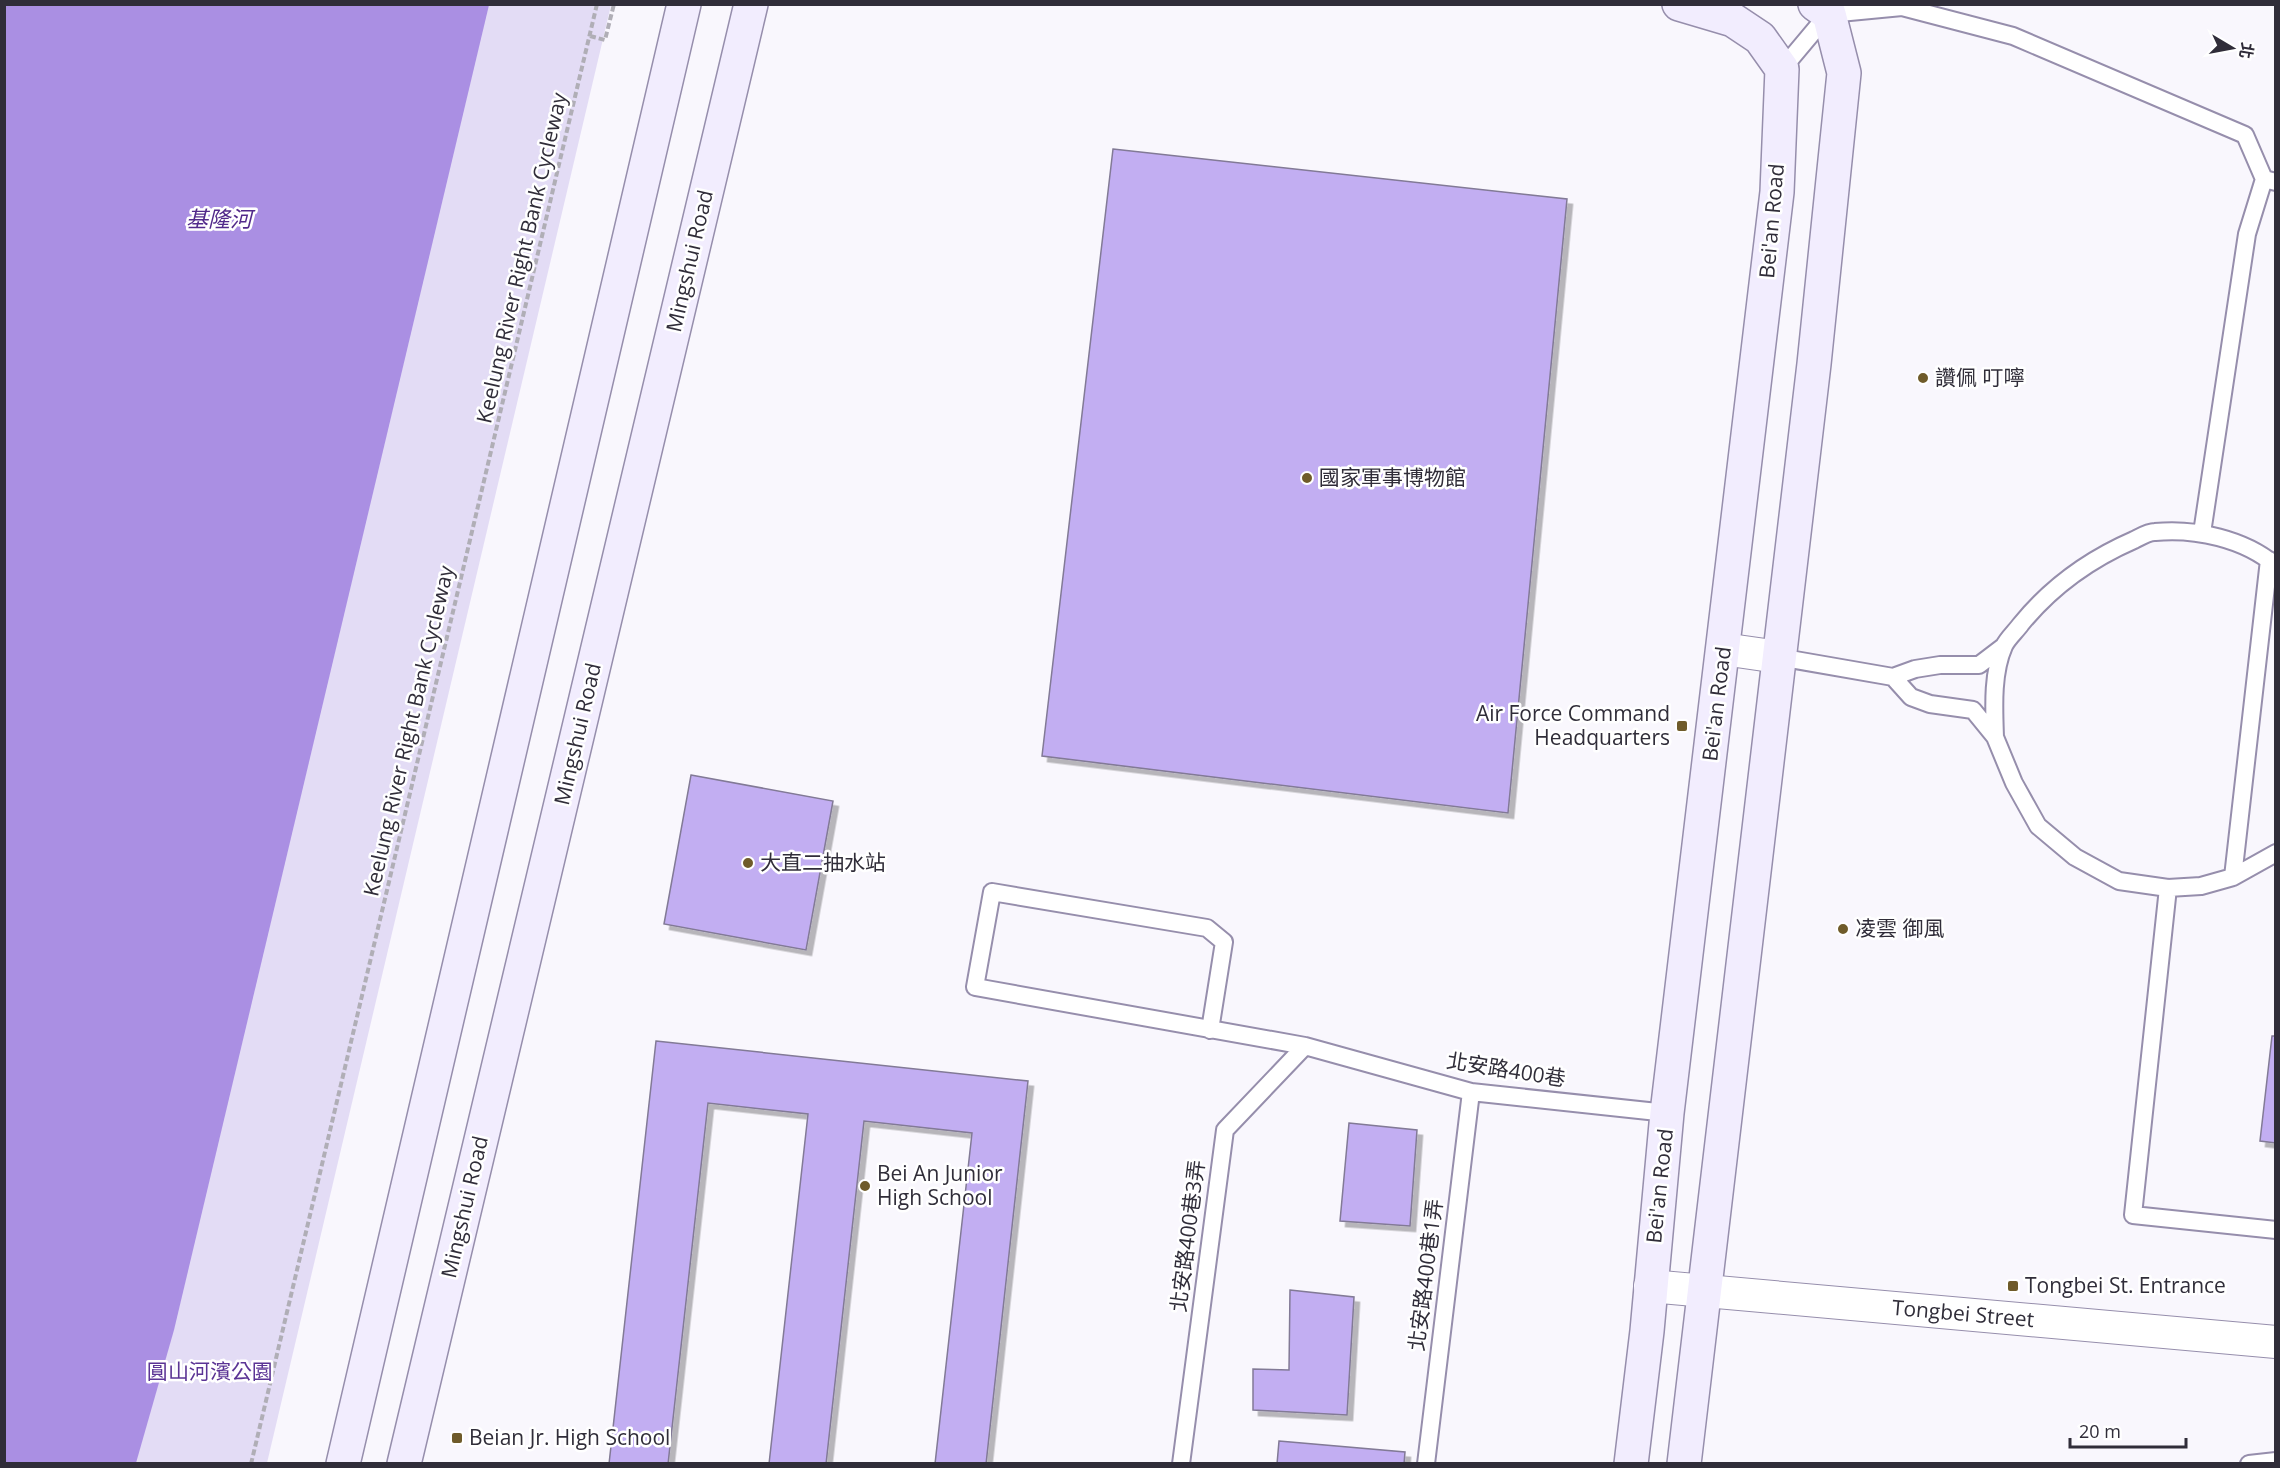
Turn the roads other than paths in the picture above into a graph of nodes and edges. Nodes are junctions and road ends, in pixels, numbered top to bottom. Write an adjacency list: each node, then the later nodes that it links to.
1 (684, 4): 26 (main road)
2 (751, 4): 27 (main road, Mingshui Road)
3 (1679, 4): 5 (main road)
4 (1826, 8): 5 (lane); 6 (lane); 11 (main road)
5 (1782, 69): 10 (main road, Bei'an Road)
6 (2270, 181): 7 (lane)
7 (2202, 533): 8 (lane); 9 (lane)
8 (2272, 563): 15 (lane)
9 (2004, 645): 12 (lane); 13 (lane)
10 (1723, 649): 11 (street); 20 (main road, Bei'an Road)
11 (1778, 657): 12 (lane); 23 (main road)
12 (1893, 677): 13 (lane)
13 (1995, 737): 16 (lane)
14 (2276, 853): 15 (lane)
15 (2233, 877): 16 (lane)
16 (2168, 888): 21 (lane)
17 (1210, 1030): 17 (lane, 北安路400巷); 18 (lane, 北安路400巷)
18 (1305, 1047): 19 (lane, 北安路400巷); 28 (lane, 北安路400巷3弄)
19 (1471, 1092): 20 (lane, 北安路400巷); 29 (lane, 北安路400巷1弄)
20 (1667, 1113): 22 (main road, Bei'an Road)
21 (2276, 1230)
22 (1650, 1286): 23 (street, Tongbei Street); 30 (main road, Bei'an Road)
23 (1705, 1290): 24 (street, Tongbei Street); 31 (main road)
24 (2276, 1342)
25 (2276, 1461): 32 (lane)
26 (343, 1464)
27 (404, 1464)
28 (1181, 1464)
29 (1426, 1464)
30 (1631, 1464)
31 (1684, 1464)
32 (2248, 1464)

